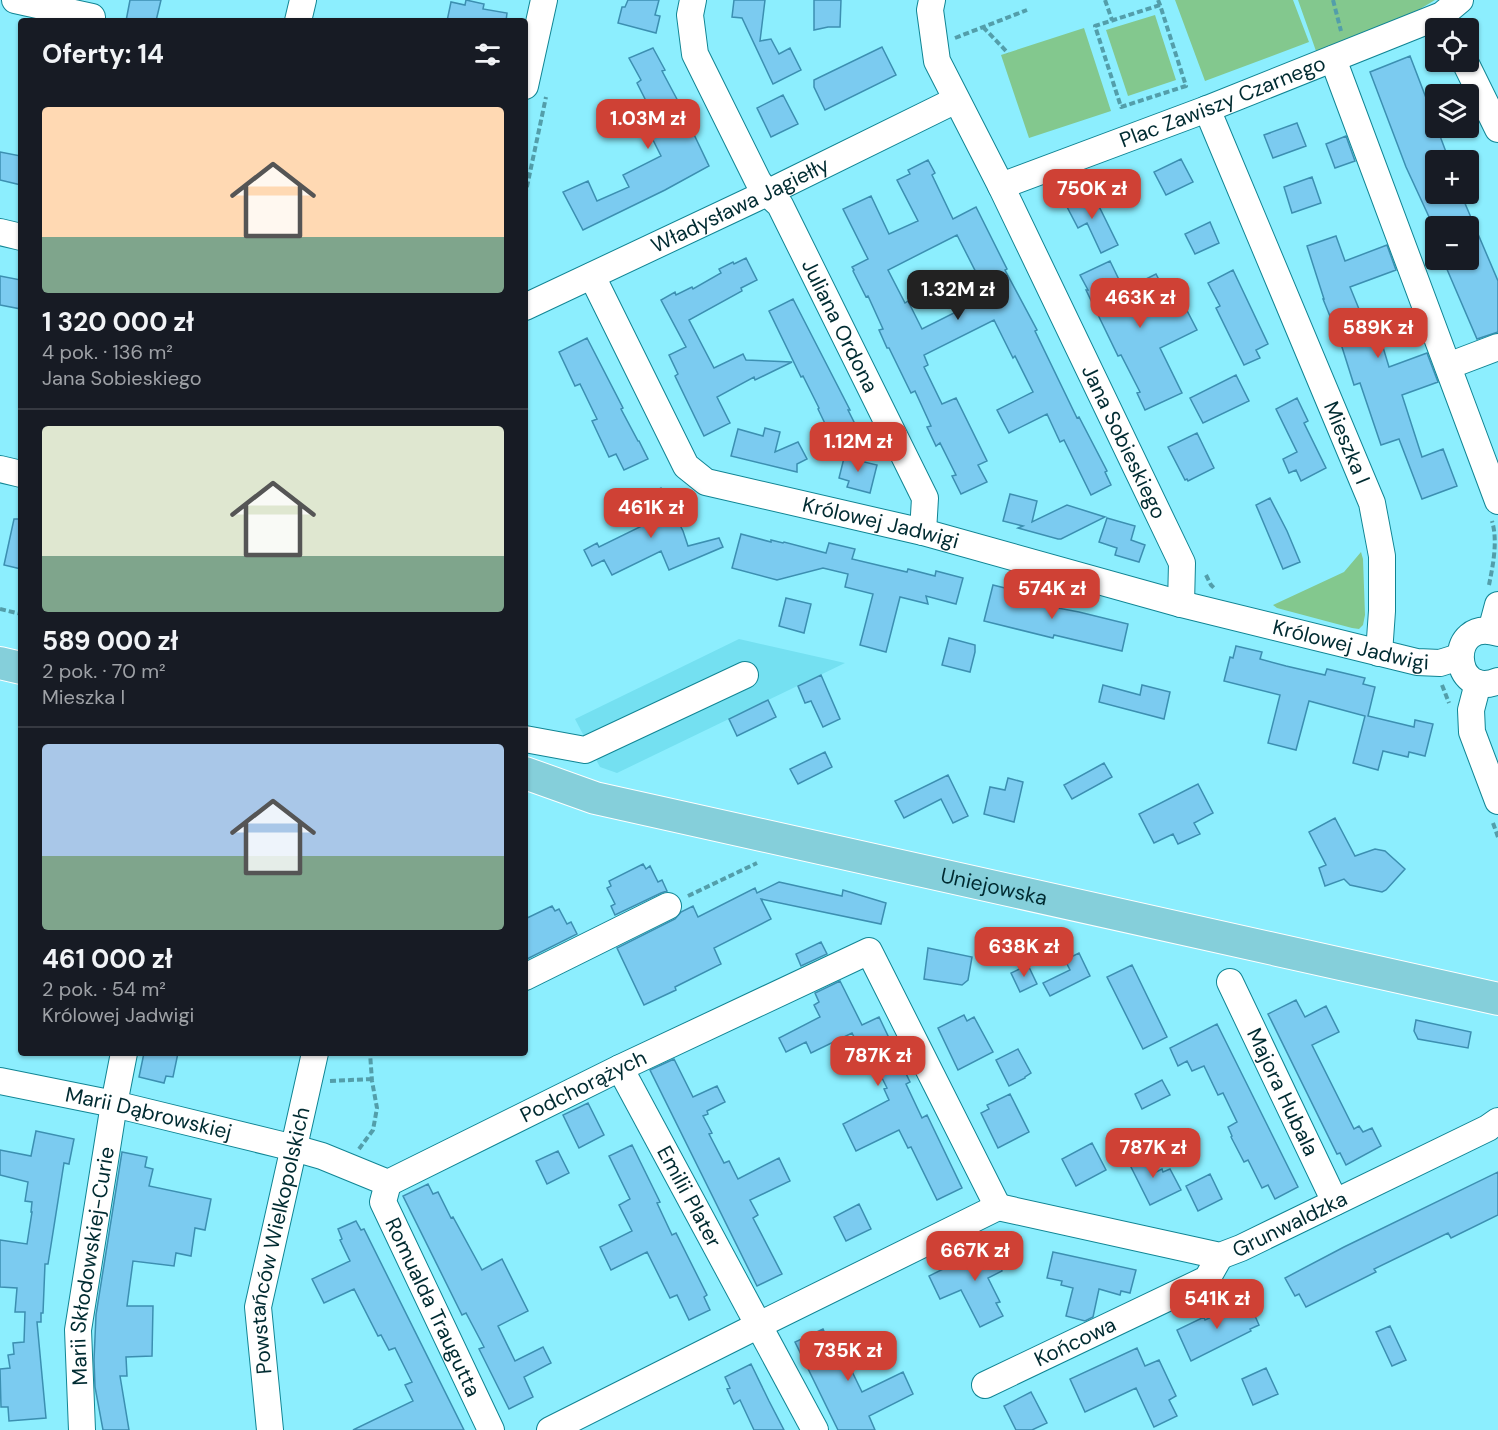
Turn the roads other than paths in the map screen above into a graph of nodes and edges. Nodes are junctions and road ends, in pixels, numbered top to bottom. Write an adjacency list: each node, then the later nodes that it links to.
1 (15, 0): 6 (street)
2 (303, 0): 8 (street)
3 (544, 0): 10 (street)
4 (693, 0): 16 (street, Juliana Ordona)
5 (932, 0): 12 (street)
6 (93, 13)
7 (1450, 14): 9 (street, Plac Zawiszy Czarnego)
8 (299, 18)
9 (1340, 56): 13 (street, Plac Zawiszy Czarnego); 22 (street)
10 (528, 72)
11 (1470, 72): 14 (street)
12 (956, 100): 15 (street); 16 (street, Władysława Jagiełły)
13 (1207, 109): 15 (street, Plac Zawiszy Czarnego); 30 (street, Mieszka I)
14 (1498, 129)
15 (1001, 186): 28 (street, Jana Sobieskiego)
16 (767, 193): 19 (street, Władysława Jagiełły); 26 (street, Juliana Ordona)
17 (0, 232): 18 (street)
18 (18, 236)
19 (592, 276): 20 (street, Władysława Jagiełły); 26 (street, Królowej Jadwigi)
20 (528, 306)
21 (1498, 347): 22 (street)
22 (1448, 366): 25 (street)
23 (0, 469): 24 (street)
24 (18, 473)
25 (1495, 510)
26 (923, 532): 28 (street, Królowej Jadwigi)
27 (1493, 597): 29 (street)
28 (1181, 604): 30 (street, Królowej Jadwigi)
29 (1494, 632): 31 (street)
30 (1379, 653): 31 (street, Królowej Jadwigi)
31 (1460, 657): 35 (street)
32 (0, 663): 33 (main road)
33 (18, 667)
34 (745, 675): 36 (street)
35 (1488, 682): 40 (street)
36 (528, 740)
37 (528, 774): 39 (main road, Uniejowska)
38 (528, 792): 39 (main road, Uniejowska)
39 (595, 798): 44 (main road, Uniejowska)
40 (1498, 801)
41 (668, 906): 42 (street)
42 (528, 976)
43 (1230, 982): 53 (street, Majora Hubala)
44 (1498, 999)
45 (123, 1056): 49 (street, Marii Skłodowskiej-Curie)
46 (314, 1056): 51 (street, Powstańców Wielkopolskich)
47 (620, 1068): 52 (street, Podchorążych); 54 (street, Podchorążych); 56 (street, Emilii Plater)
48 (0, 1081): 49 (street, Marii Dąbrowskiej)
49 (114, 1104): 51 (street, Marii Dąbrowskiej); 58 (street, Marii Skłodowskiej-Curie)
50 (1498, 1121): 53 (street, Grunwaldzka)
51 (294, 1148): 52 (street); 59 (street, Powstańców Wielkopolskich)
52 (388, 1183): 60 (street, Romualda Traugutta)
53 (1335, 1202): 55 (street, Grunwaldzka)
54 (998, 1207): 55 (street, Grunwaldzka); 56 (street)
55 (1220, 1256): 57 (street, Końcowa)
56 (759, 1325): 61 (street); 62 (street, Emilii Plater)
57 (985, 1385)
58 (82, 1430)
59 (270, 1430)
60 (492, 1430)
61 (550, 1430)
62 (814, 1430)

